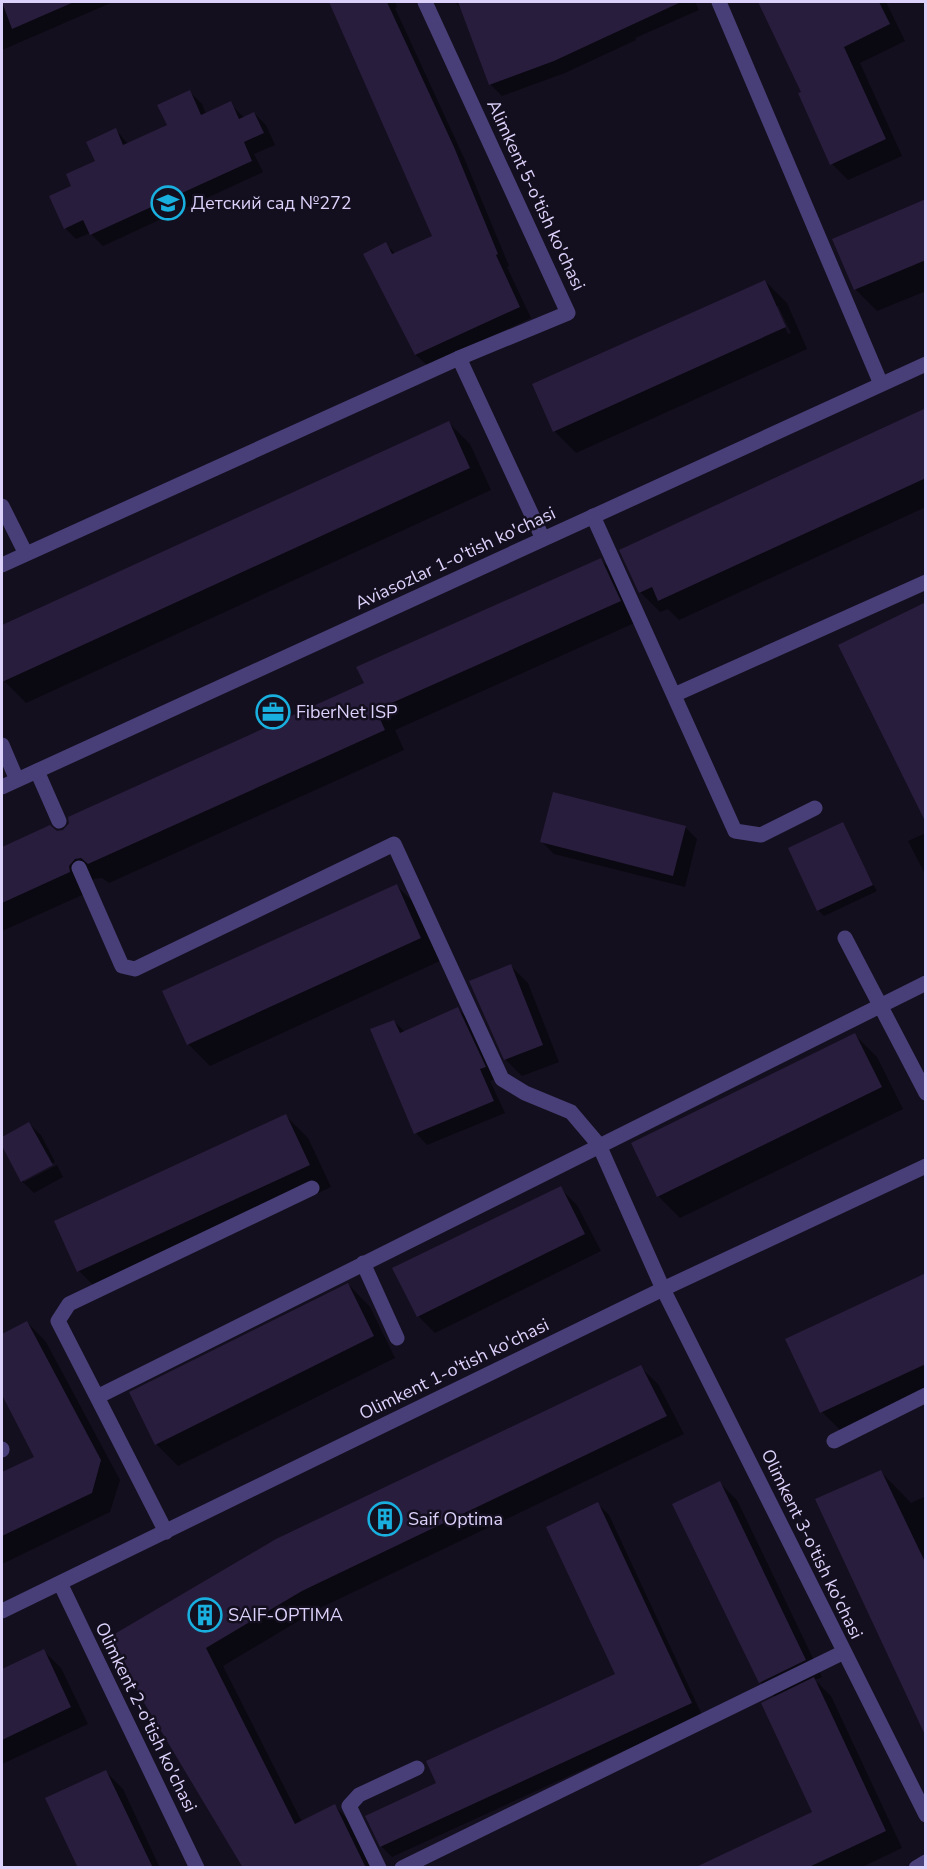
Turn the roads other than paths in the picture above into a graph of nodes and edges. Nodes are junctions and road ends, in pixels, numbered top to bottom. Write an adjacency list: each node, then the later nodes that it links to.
1 (425, 2): 3 (street, Alimkent 5-o'tish ko'chasi)
2 (719, 2): 5 (street)
3 (459, 358): 8 (street); 9 (street)
4 (926, 364): 5 (street, Aviasozlar 1-o'tish ko'chasi)
5 (882, 384): 7 (street, Aviasozlar 1-o'tish ko'chasi)
6 (2, 506): 9 (street)
7 (593, 516): 8 (street, Aviasozlar 1-o'tish ko'chasi); 12 (street)
8 (543, 539): 14 (street, Aviasozlar 1-o'tish ko'chasi)
9 (26, 554): 10 (street)
10 (2, 565)
11 (926, 582): 12 (street)
12 (674, 695): 17 (street)
13 (2, 745): 15 (street)
14 (37, 771): 15 (street, Aviasozlar 1-o'tish ko'chasi); 18 (street)
15 (17, 780): 16 (street, Aviasozlar 1-o'tish ko'chasi)
16 (2, 787)
17 (815, 808)
18 (59, 821)
19 (79, 868): 23 (street, Olimkent 3-o'tish ko'chasi)
20 (845, 938): 22 (street)
21 (926, 983): 23 (street)
22 (926, 1093)
23 (599, 1145): 26 (street); 27 (street, Olimkent 3-o'tish ko'chasi)
24 (926, 1166): 27 (street, Olimkent 1-o'tish ko'chasi)
25 (312, 1188): 30 (street)
26 (363, 1263): 28 (street); 30 (street)
27 (663, 1289): 32 (street, Olimkent 1-o'tish ko'chasi); 35 (street, Olimkent 3-o'tish ko'chasi)
28 (397, 1338)
29 (926, 1395): 31 (street)
30 (97, 1397): 32 (street)
31 (834, 1441)
32 (166, 1532): 33 (street, Olimkent 1-o'tish ko'chasi)
33 (60, 1583): 34 (street, Olimkent 1-o'tish ko'chasi); 39 (street, Olimkent 2-o'tish ko'chasi)
34 (2, 1609)
35 (844, 1652): 37 (street, Olimkent 3-o'tish ko'chasi); 41 (street)
36 (417, 1768): 40 (street)
37 (926, 1815)
38 (926, 1862): 42 (street)
39 (196, 1868)
40 (379, 1868)
41 (402, 1868)
42 (916, 1868)

